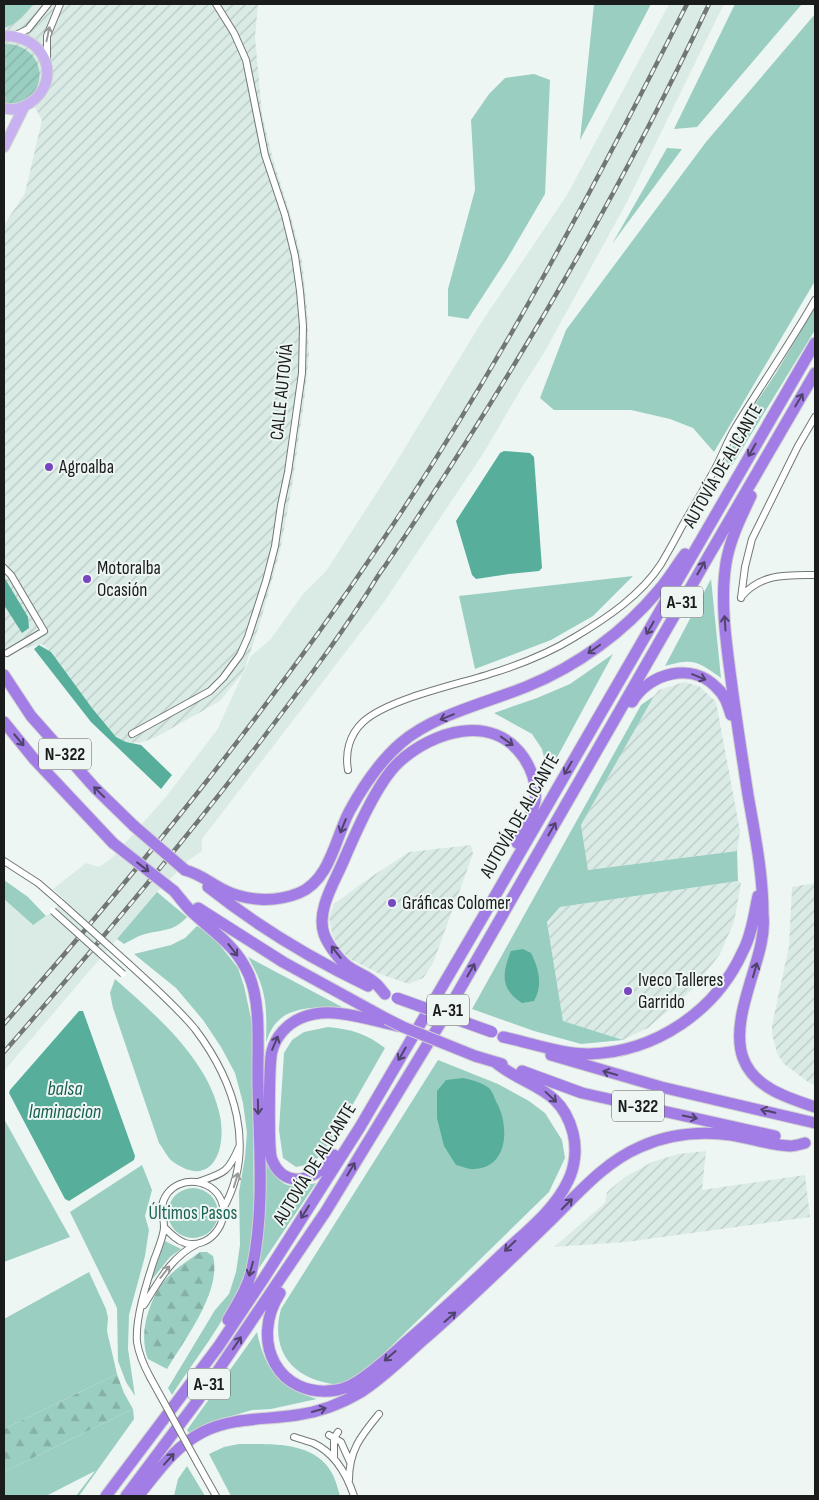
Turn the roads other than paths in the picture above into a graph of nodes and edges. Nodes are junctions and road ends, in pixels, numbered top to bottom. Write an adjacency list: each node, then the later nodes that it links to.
1 (48, 4): 4 (street)
2 (60, 4): 5 (street, one-way to 2)
3 (216, 4): 21 (street, CALLE AUTOVÍA)
4 (9, 36): 5 (main road)
5 (47, 67): 6 (main road)
6 (24, 107): 7 (main road); 8 (main road)
7 (4, 108)
8 (4, 147)
9 (815, 300): 23 (street)
10 (815, 343): 14 (highway, AUTOVÍA DE ALICANTE / A-31, one-way to 14)
11 (815, 373): 13 (highway, AUTOVÍA DE ALICANTE / A-31, one-way to 11)
12 (815, 417): 16 (street)
13 (757, 472): 20 (highway, AUTOVÍA DE ALICANTE / A-31, one-way to 13); 22 (highway, one-way to 13)
14 (700, 540): 25 (highway, one-way to 25); 28 (highway, AUTOVÍA DE ALICANTE / A-31, one-way to 28)
15 (4, 568): 17 (street)
16 (815, 575)
17 (7, 653)
18 (4, 675): 25 (highway, N-322, one-way to 18, bridge)
19 (4, 722): 27 (highway, N-322, one-way to 27, bridge)
20 (607, 732): 22 (highway, one-way to 22); 44 (highway, AUTOVÍA DE ALICANTE / A-31, one-way to 20)
21 (132, 734)
22 (740, 741): 26 (highway)
23 (348, 770)
24 (4, 861): 39 (street, bridge)
25 (185, 870): 31 (highway, N-322)
26 (762, 877): 33 (highway); 35 (highway, one-way to 26)
27 (174, 891): 32 (highway, N-322, bridge); 46 (highway, one-way to 46)
28 (497, 891): 31 (highway, one-way to 28); 37 (highway, AUTOVÍA DE ALICANTE / A-31, one-way to 37)
29 (53, 911): 30 (street, bridge)
30 (123, 974)
31 (385, 994): 33 (highway, N-322, bridge)
32 (403, 1027): 34 (highway, N-322, bridge); 37 (highway, one-way to 32)
33 (498, 1035): 36 (highway, N-322, one-way to 33)
34 (495, 1062): 38 (highway, N-322, one-way to 38); 44 (highway, one-way to 44)
35 (815, 1107)
36 (815, 1123)
37 (360, 1126): 46 (highway, AUTOVÍA DE ALICANTE / A-31, one-way to 46)
38 (810, 1144): 54 (highway, one-way to 38)
39 (241, 1146): 40 (street); 41 (street, one-way to 39)
40 (198, 1182): 41 (street); 42 (street)
41 (224, 1209): 43 (street)
42 (164, 1227): 43 (street); 45 (street)
43 (199, 1243): 45 (street, one-way to 43)
44 (288, 1268): 53 (highway, AUTOVÍA DE ALICANTE / A-31, one-way to 44)
45 (141, 1311): 55 (street, bridge)
46 (218, 1347): 52 (highway, AUTOVÍA DE ALICANTE / A-31)
47 (379, 1414): 50 (street)
48 (294, 1437): 49 (street)
49 (334, 1458): 50 (street); 51 (street)
50 (350, 1462): 51 (street)
51 (349, 1481): 56 (street)
52 (106, 1496)
53 (126, 1496)
54 (138, 1496)
55 (216, 1496)
56 (354, 1496)

